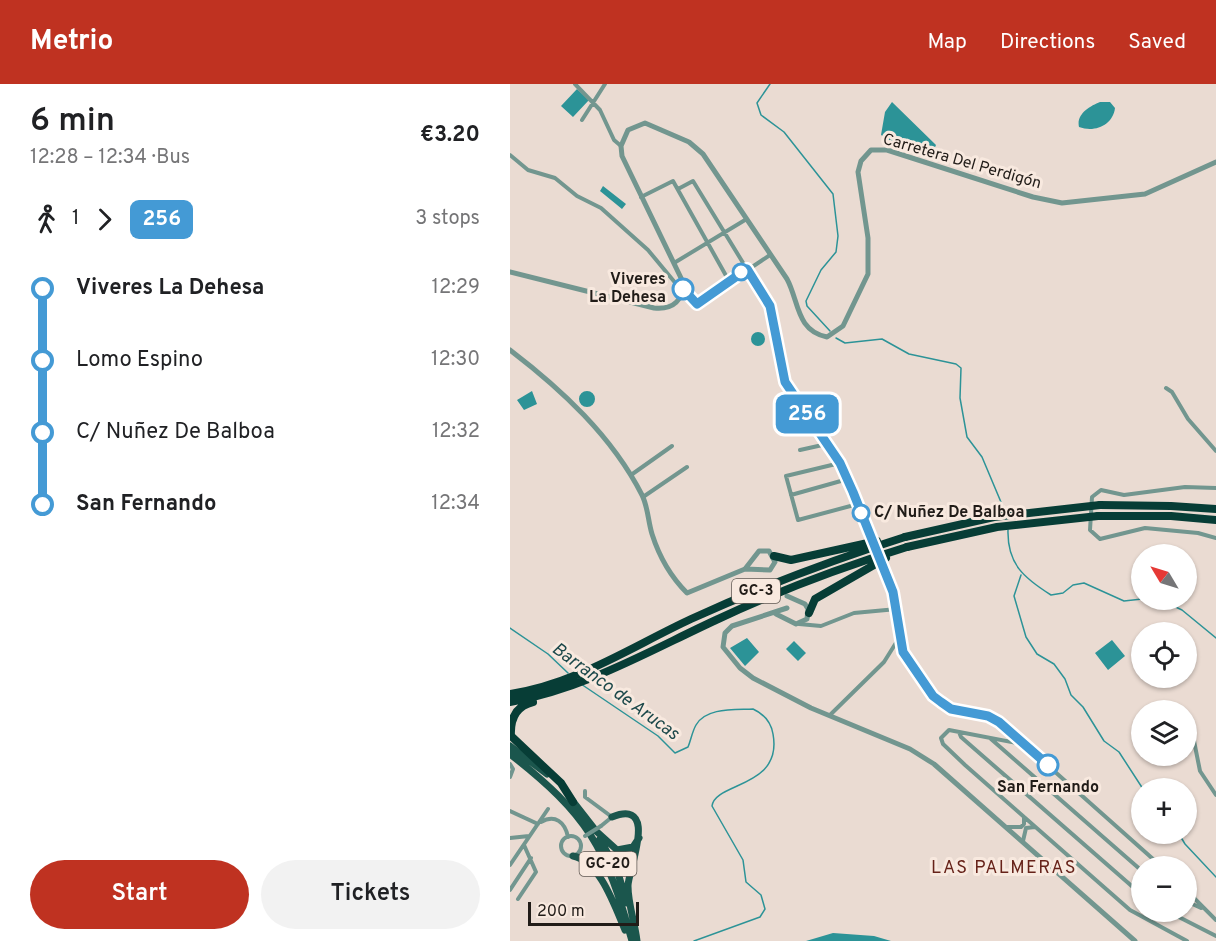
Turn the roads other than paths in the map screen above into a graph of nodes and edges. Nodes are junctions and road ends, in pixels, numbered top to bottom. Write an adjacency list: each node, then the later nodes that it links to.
1 (575, 84): 3 (street)
2 (605, 84): 3 (street)
3 (593, 102): 4 (street); 5 (street)
4 (582, 120)
5 (621, 146): 9 (street); 10 (street, Carretera Del Perdigón)
6 (510, 155): 18 (street)
7 (1216, 162): 13 (street, Carretera Del Perdigón)
8 (678, 189): 9 (street); 11 (street); 12 (street)
9 (640, 197): 14 (street)
10 (745, 220): 11 (street); 13 (street, Carretera Del Perdigón)
11 (724, 231): 12 (street); 15 (street)
12 (707, 242): 14 (street); 17 (street)
13 (770, 255): 15 (street)
14 (673, 264): 18 (street)
15 (747, 269): 17 (street); 21 (street)
16 (510, 272): 18 (street)
17 (729, 281): 18 (street)
18 (683, 290)
19 (510, 350): 27 (street)
20 (1166, 388): 24 (street)
21 (828, 444): 23 (street); 25 (street)
22 (672, 446): 27 (street)
23 (800, 450)
24 (1216, 451)
25 (840, 463): 28 (street); 30 (street)
26 (687, 467): 31 (street)
27 (631, 475): 31 (street)
28 (848, 479): 30 (street); 32 (street)
29 (1216, 488): 37 (street)
30 (791, 495): 32 (street)
31 (643, 497): 42 (street)
32 (858, 504): 35 (street)
33 (1216, 509): 36 (highway, GC-3, bridge)
34 (1216, 520): 38 (highway, GC-3, bridge)
35 (869, 534)
36 (905, 535): 39 (highway); 56 (highway, GC-3)
37 (1216, 538)
38 (909, 548): 49 (highway); 56 (highway, GC-3)
39 (774, 556): 40 (street); 43 (street)
40 (753, 560): 42 (street); 43 (street)
41 (882, 564): 44 (street)
42 (745, 569): 43 (street)
43 (758, 570)
44 (895, 601): 46 (street); 47 (street)
45 (788, 607): 48 (street); 49 (street); 51 (street)
46 (888, 609): 47 (street); 50 (street); 53 (street)
47 (897, 609): 50 (street)
48 (774, 614): 51 (street); 58 (street)
49 (808, 614): 52 (street); 53 (street)
50 (897, 617): 54 (street)
51 (788, 618): 52 (street)
52 (799, 624): 53 (street)
53 (816, 626)
54 (900, 637): 58 (street); 61 (street)
55 (510, 694): 56 (highway, GC-3)
56 (535, 696): 57 (highway, GC-3); 69 (highway)
57 (510, 702)
58 (830, 715): 75 (street)
59 (959, 732): 60 (street); 73 (street); 89 (street)
60 (989, 737): 61 (street); 87 (street)
61 (1025, 745): 85 (street)
62 (510, 746): 69 (main road, GC-20)
63 (510, 754): 99 (main road, GC-20)
64 (1197, 756): 68 (street)
65 (510, 764): 66 (street)
66 (510, 777)
67 (585, 791): 72 (street)
68 (1216, 795)
69 (573, 802): 77 (main road, GC-20)
70 (548, 809): 74 (street)
71 (510, 811): 74 (street)
72 (612, 814): 77 (street); 80 (main road)
73 (1024, 816): 75 (street); 76 (street)
74 (539, 823): 78 (street); 81 (street)
75 (1006, 827): 83 (street)
76 (1036, 827): 83 (street); 103 (street)
77 (598, 828): 80 (main road); 82 (street, bridge); 100 (main road, GC-20)
78 (568, 837): 82 (street); 84 (street)
79 (510, 838): 81 (street)
80 (639, 838): 100 (main road)
81 (526, 839): 86 (street); 88 (street)
82 (579, 840): 84 (street)
83 (1023, 841): 97 (street)
84 (573, 856): 99 (main road)
85 (1150, 856)
86 (531, 858): 90 (street); 91 (street)
87 (1131, 861)
88 (510, 865)
89 (1131, 885)
90 (510, 890)
91 (518, 899)
92 (1197, 902): 94 (street)
93 (1197, 906): 94 (street)
94 (1204, 909): 95 (street)
95 (1216, 920)
96 (1189, 922): 98 (street)
97 (1124, 934): 101 (street); 102 (street)
98 (1216, 936)
99 (630, 941)
100 (637, 941)
101 (1129, 941)
102 (1135, 941)
103 (1187, 941)

